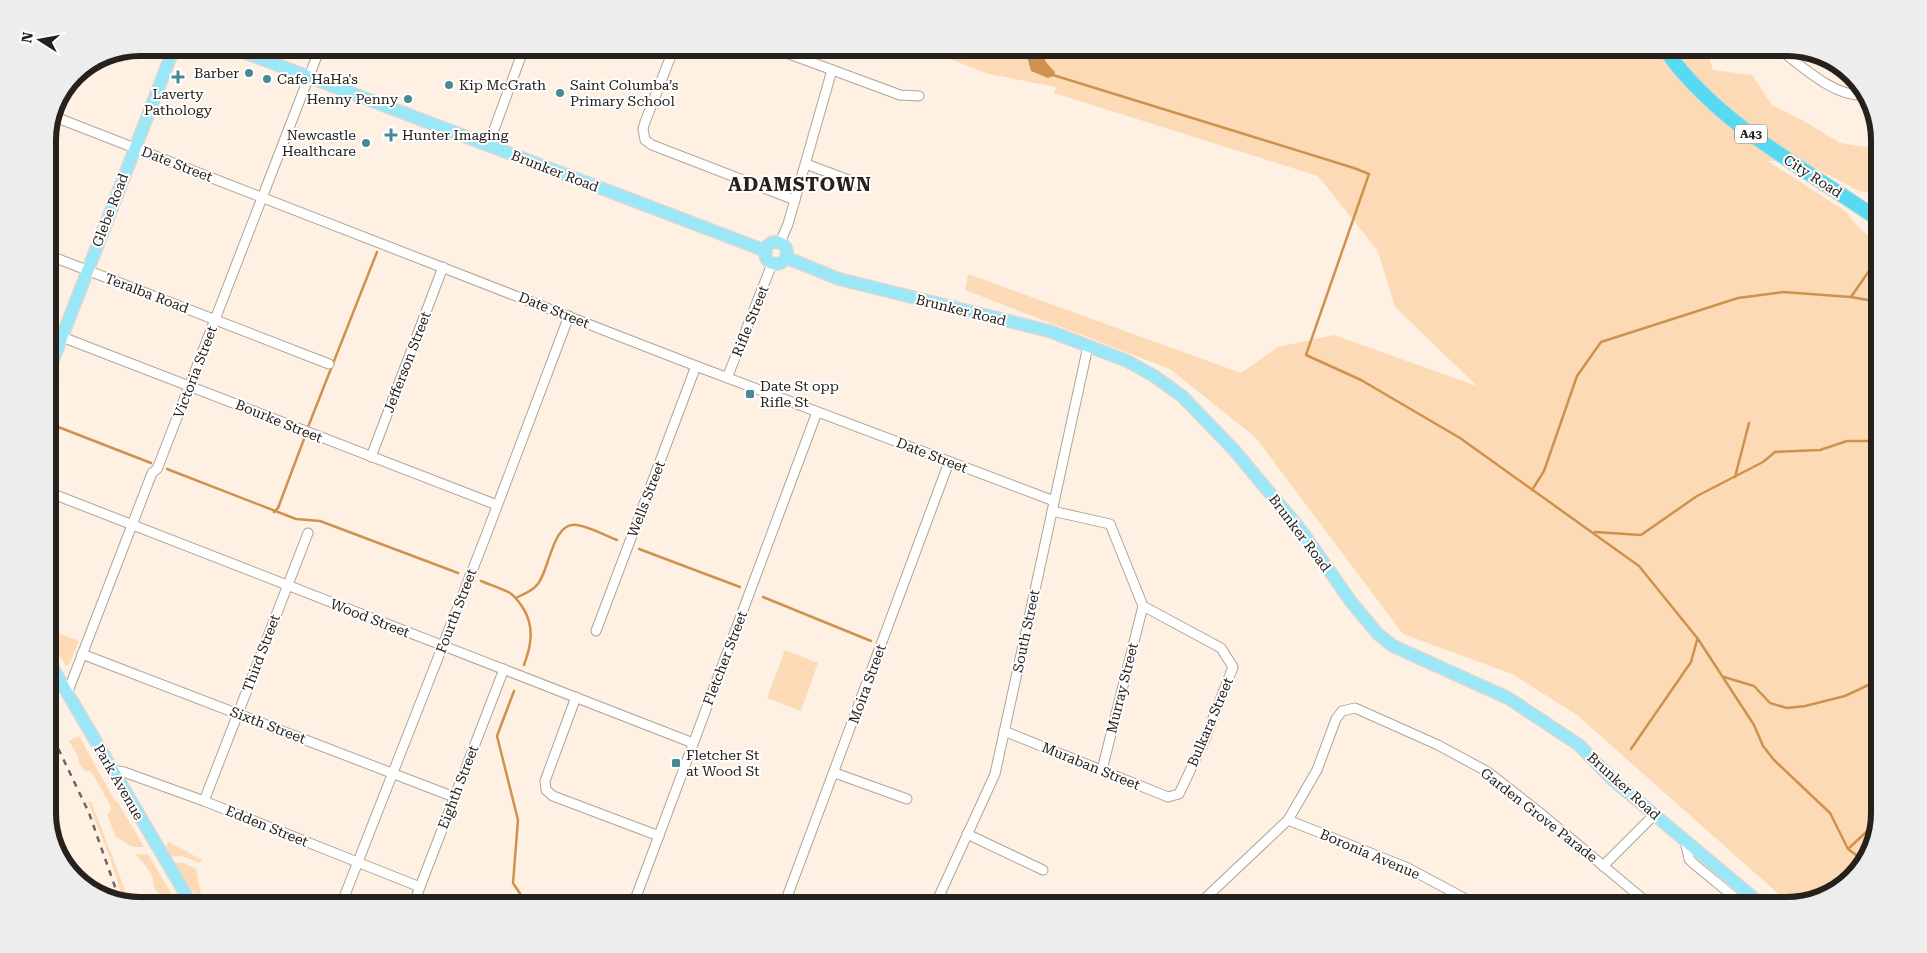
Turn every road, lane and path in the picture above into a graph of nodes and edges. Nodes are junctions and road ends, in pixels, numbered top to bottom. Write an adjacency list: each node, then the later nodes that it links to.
1 (171, 56): 15 (main road, Glebe Road)
2 (255, 56): 10 (main road, Brunker Road)
3 (317, 56): 10 (street, Victoria Street)
4 (521, 56): 14 (street)
5 (671, 56): 19 (street)
6 (794, 56): 9 (street)
7 (1670, 56): 20 (highway, City Road / A43)
8 (1789, 56): 12 (street)
9 (832, 70): 11 (street); 16 (street)
10 (310, 76): 14 (main road, Brunker Road); 18 (street, Victoria Street)
11 (919, 96)
12 (1858, 96)
13 (59, 119): 15 (street, Date Street)
14 (488, 146): 24 (main road, Brunker Road)
15 (134, 148): 18 (street, Date Street); 29 (main road, Glebe Road)
16 (806, 164): 17 (street); 19 (street)
17 (862, 185)
18 (262, 198): 28 (street, Date Street); 31 (street, Victoria Street)
19 (795, 200): 23 (street)
20 (1854, 202): 21 (highway, City Road / A43); 22 (highway, City Road / A43)
21 (1871, 214)
22 (1871, 218)
23 (780, 243): 24 (main road); 26 (main road)
24 (766, 251): 27 (main road)
25 (56, 257): 29 (street, Teralba Road)
26 (787, 258): 27 (main road); 33 (main road, Brunker Road)
27 (772, 264): 37 (street, Rifle Street)
28 (443, 267): 30 (street, Date Street); 40 (street, Jefferson Street)
29 (87, 270): 31 (street, Teralba Road); 32 (main road, Glebe Road)
30 (569, 316): 36 (street, Date Street); 43 (street, Fourth Street)
31 (215, 319): 35 (street, Teralba Road); 38 (street, Victoria Street)
32 (62, 337): 34 (main road, Glebe Road); 38 (street, Bourke Street)
33 (1088, 346): 44 (street, South Street); 67 (main road, Brunker Road)
34 (56, 352)
35 (330, 364)
36 (696, 366): 37 (street, Date Street); 49 (street, Wells Street)
37 (727, 378): 39 (street, Date Street)
38 (190, 386): 40 (street, Bourke Street); 45 (street, Victoria Street)
39 (817, 412): 41 (street, Date Street); 58 (street, Fletcher Street)
40 (371, 457): 43 (street, Bourke Street)
41 (949, 462): 44 (street, Date Street); 61 (street, Moira Street)
42 (56, 495): 45 (street, Wood Street)
43 (497, 505): 50 (street, Fourth Street)
44 (1053, 506): 48 (street); 57 (street, South Street)
45 (133, 524): 47 (street, Wood Street); 51 (street, Victoria Street)
46 (308, 533): 47 (street, Third Street)
47 (287, 586): 50 (street, Wood Street); 56 (street, Third Street)
48 (1142, 606): 60 (street, Murray Street); 63 (street, Bulkara Street)
49 (596, 631)
50 (442, 646): 52 (street, Wood Street); 62 (street, Fourth Street)
51 (82, 654): 54 (street, Victoria Street); 56 (street, Sixth Street)
52 (504, 669): 55 (street, Wood Street); 64 (street, Eighth Street)
53 (56, 674): 54 (main road, Park Avenue)
54 (67, 694): 59 (main road, Park Avenue)
55 (576, 698): 58 (street, Wood Street); 70 (street)
56 (238, 714): 62 (street, Sixth Street); 66 (street, Third Street)
57 (1004, 731): 60 (street, Muraban Street); 69 (street, South Street)
58 (693, 743): 70 (street, Fletcher Street)
59 (112, 770): 66 (street, Edden Street); 76 (main road, Park Avenue)
60 (1102, 770): 63 (street, Muraban Street)
61 (835, 773): 65 (street); 80 (street, Moira Street)
62 (393, 774): 64 (street, Sixth Street); 72 (street, Fourth Street)
63 (1179, 794)
64 (454, 797): 75 (street, Eighth Street)
65 (907, 799)
66 (204, 801): 72 (street, Edden Street)
67 (1655, 814): 71 (main road, Brunker Road); 73 (street)
68 (1288, 820): 73 (street, Garden Grove Parade); 82 (street, Garden Grove Parade); 83 (street, Boronia Avenue)
69 (967, 834): 74 (street); 81 (street, South Street)
70 (659, 836): 79 (street, Fletcher Street)
71 (1685, 840): 85 (street); 86 (main road, Brunker Road)
72 (358, 862): 75 (street, Edden Street); 77 (street, Fourth Street)
73 (1603, 866): 84 (street, Garden Grove Parade)
74 (1043, 870)
75 (420, 887): 78 (street, Eighth Street)
76 (186, 897)
77 (344, 897)
78 (416, 897)
79 (636, 897)
80 (787, 897)
81 (939, 897)
82 (1207, 897)
83 (1461, 897)
84 (1639, 897)
85 (1733, 897)
86 (1752, 897)

